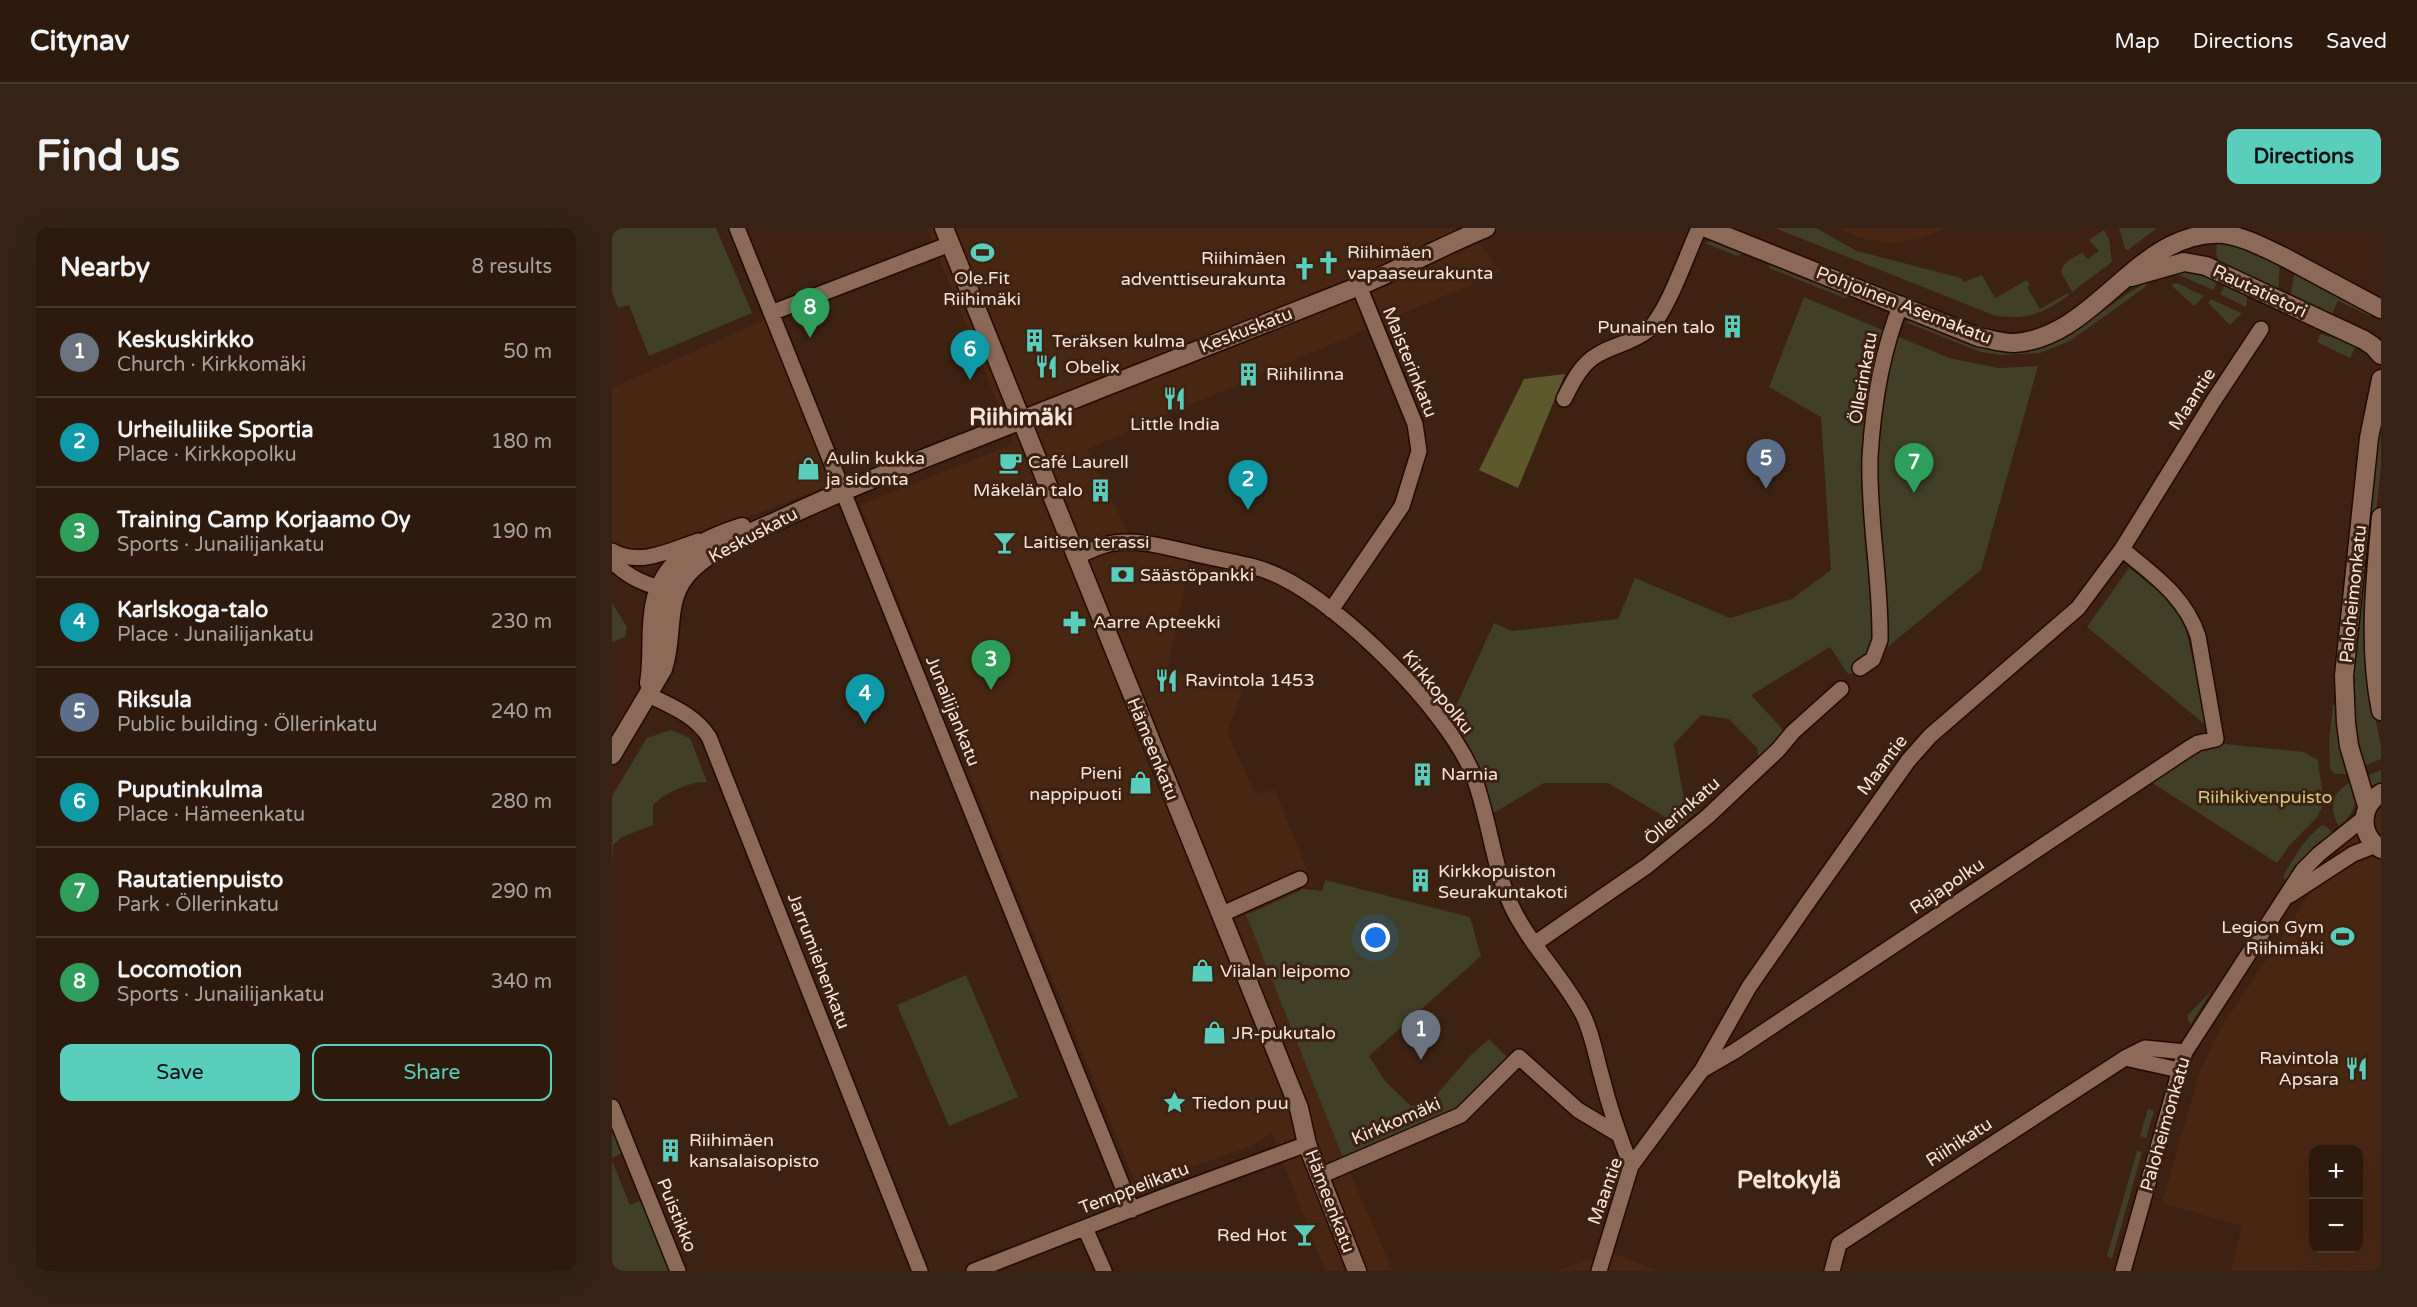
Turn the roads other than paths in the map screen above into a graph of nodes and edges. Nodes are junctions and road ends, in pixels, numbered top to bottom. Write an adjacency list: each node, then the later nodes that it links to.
1 (737, 228): 11 (street, Junailijankatu)
2 (1486, 228): 5 (street, Keskuskatu)
3 (1699, 228): 15 (street)
4 (1706, 228): 9 (street, Pohjoinen Asemakatu)
5 (1460, 233): 8 (street, Keskuskatu)
6 (947, 236): 11 (street); 16 (street, Hämeenkatu)
7 (2127, 278): 9 (street, Pohjoinen Asemakatu); 10 (street, Rautatietori); 13 (street, Rautatietori)
8 (1359, 286): 16 (street, Keskuskatu); 27 (street, Maisterinkatu)
9 (1901, 304): 28 (street, Öllerinkatu)
10 (2381, 309)
11 (771, 313): 17 (street, Junailijankatu)
12 (2261, 329): 21 (street, Maantie)
13 (2381, 355)
14 (2381, 379): 34 (street, Paloheimonkatu)
15 (1564, 399)
16 (1021, 418): 17 (street, Keskuskatu); 23 (street, Hämeenkatu)
17 (843, 491): 18 (street, Keskuskatu); 49 (street, Junailijankatu)
18 (804, 508): 20 (street, Keskuskatu); 26 (street, Keskuskatu)
19 (2381, 517): 31 (street, Paloheimonkatu)
20 (713, 536): 24 (street); 26 (street, Keskuskatu)
21 (2122, 549): 42 (street, Maantie); 42 (street, Rajapolku)
22 (612, 551): 24 (street)
23 (1076, 557): 27 (street, Kirkkopolku); 38 (street, Hämeenkatu)
24 (643, 559): 26 (street)
25 (612, 561): 26 (street)
26 (667, 584): 30 (street)
27 (1331, 610): 39 (street, Kirkkopolku)
28 (1860, 668)
29 (1841, 689): 39 (street, Öllerinkatu)
30 (647, 694): 32 (street); 52 (street, Jarrumiehenkatu)
31 (2381, 711)
32 (612, 755)
33 (2381, 793): 34 (street)
34 (2366, 812): 35 (street); 37 (street, Paloheimonkatu)
35 (2378, 847): 37 (street, Paloheimonkatu)
36 (1300, 879): 38 (street)
37 (2288, 897): 40 (street, Paloheimonkatu)
38 (1220, 915): 46 (street, Hämeenkatu)
39 (1534, 944): 45 (street, Kirkkopolku)
40 (2185, 1052): 41 (street, Riihikatu); 43 (street, Paloheimonkatu)
41 (2125, 1058): 43 (street); 57 (street, Riihikatu)
42 (1702, 1070): 47 (street, Maantie)
43 (2179, 1070): 58 (street, Paloheimonkatu)
44 (612, 1107): 51 (street, Puistikko)
45 (1618, 1134): 47 (street, Kirkkopolku); 48 (street, Kirkkomäki)
46 (1308, 1144): 48 (street, Hämeenkatu); 49 (street, Temppelikatu)
47 (1631, 1166): 56 (street, Maantie)
48 (1320, 1176): 55 (street, Hämeenkatu)
49 (1132, 1209): 50 (street, Temppelikatu)
50 (1084, 1228): 53 (street, Temppelikatu); 54 (street)
51 (678, 1271)
52 (920, 1271)
53 (974, 1271)
54 (1104, 1271)
55 (1357, 1271)
56 (1599, 1271)
57 (1832, 1271)
58 (2123, 1271)

